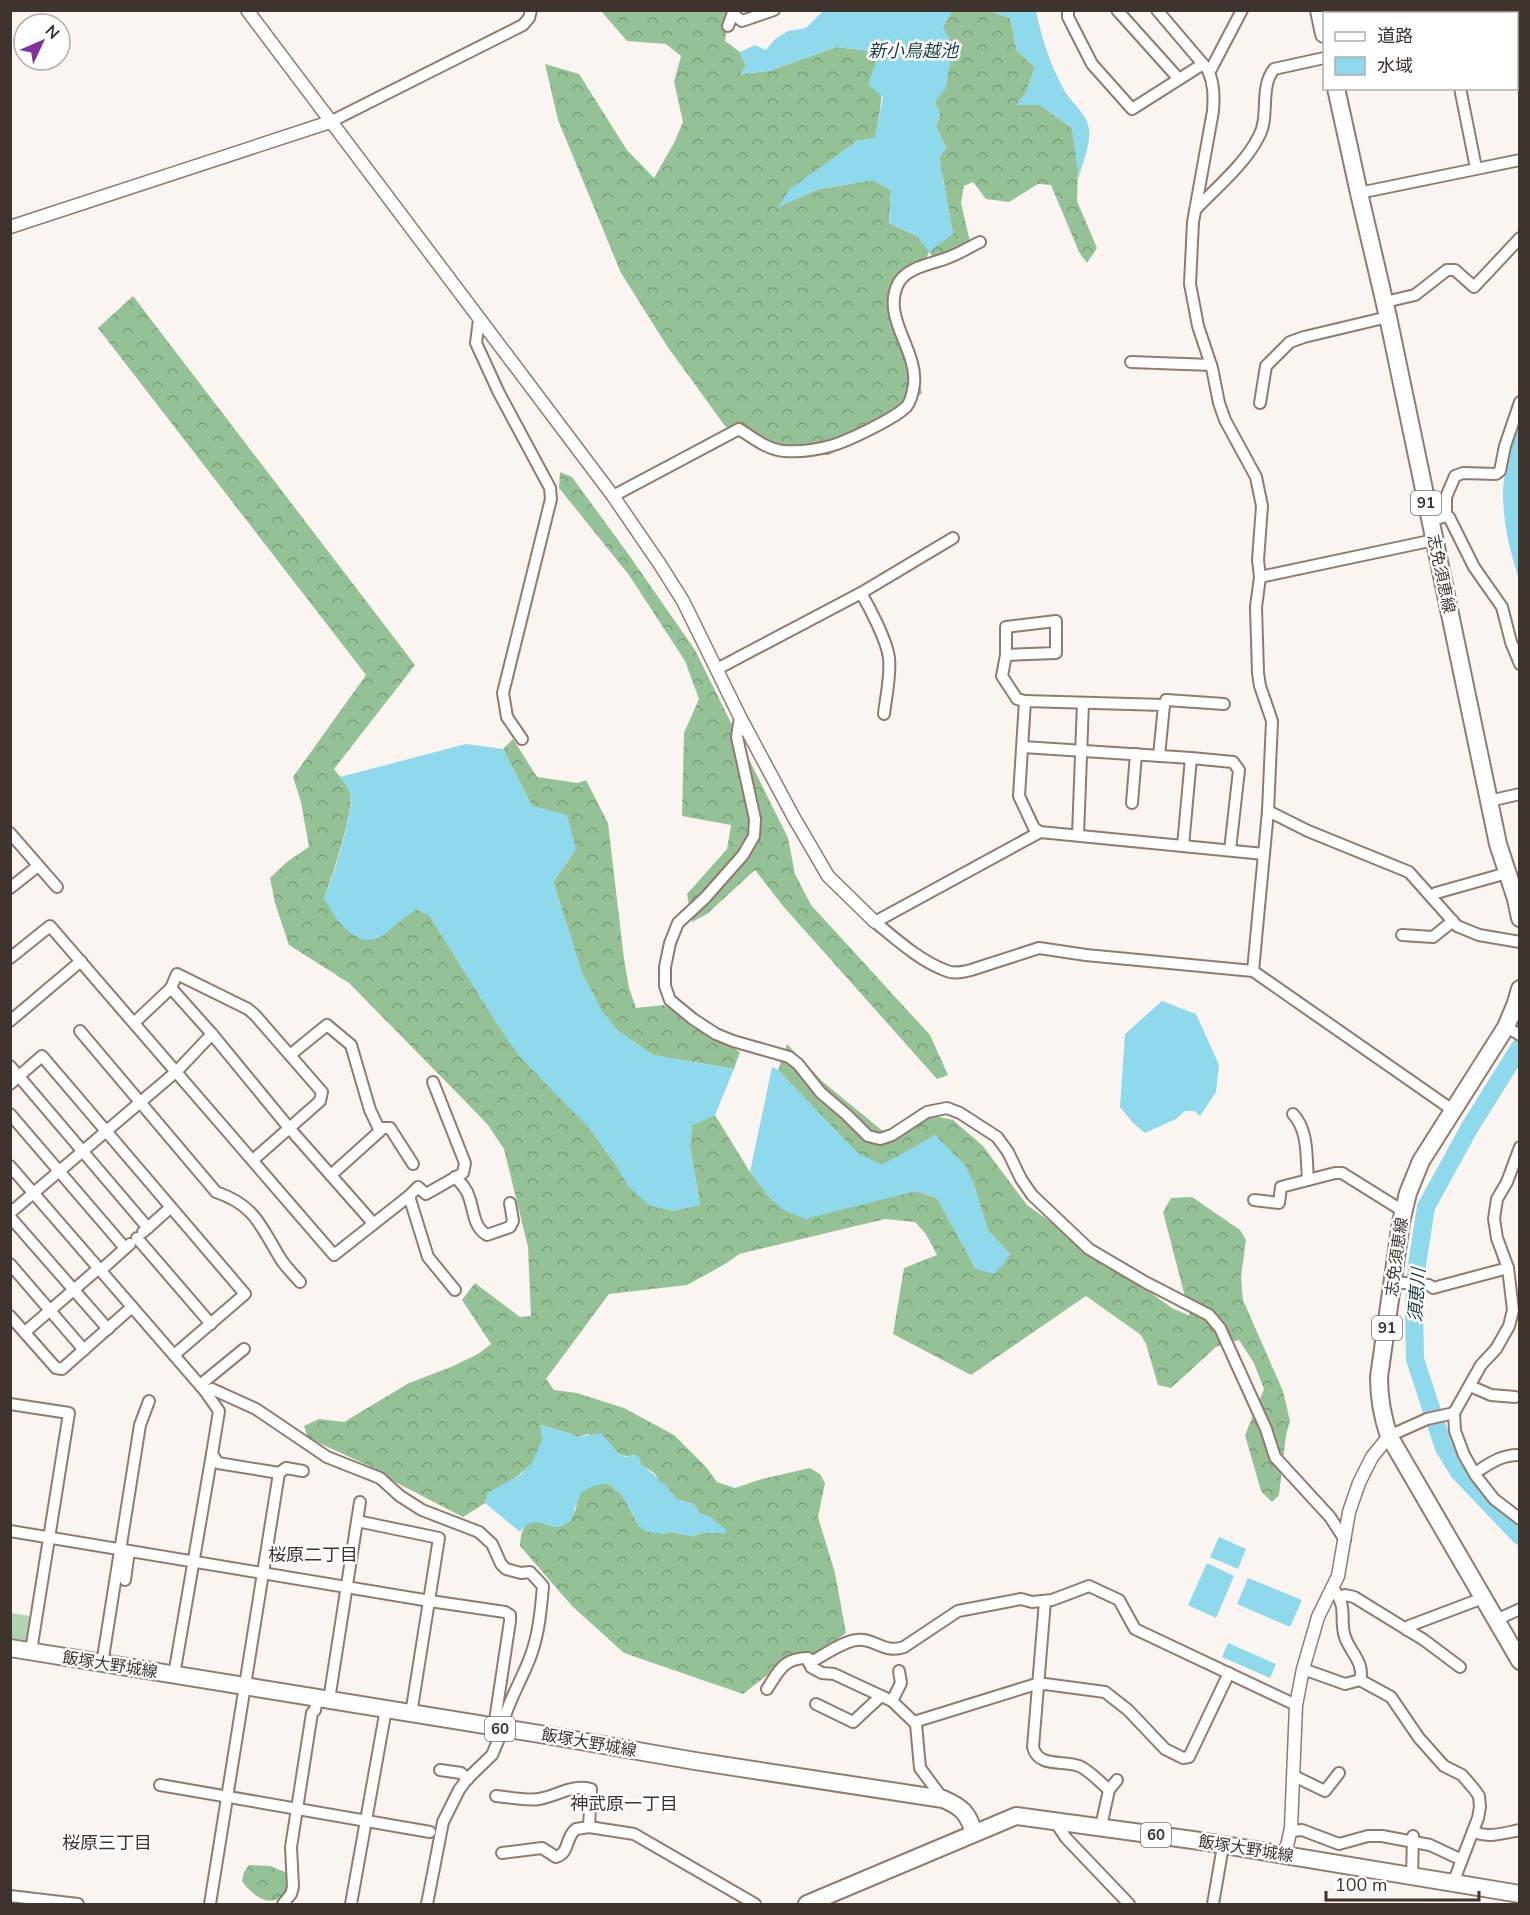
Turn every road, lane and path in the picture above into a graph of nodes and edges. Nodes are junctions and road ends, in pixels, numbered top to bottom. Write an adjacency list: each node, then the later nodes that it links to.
1 (247, 10): 17 (street)
2 (531, 10): 17 (street)
3 (774, 10): 9 (street)
4 (1068, 10): 14 (street)
5 (1117, 10): 14 (street)
6 (1156, 10): 13 (street)
7 (1242, 10): 13 (street)
8 (1319, 10): 11 (main road)
9 (734, 12): 10 (street)
10 (728, 26)
11 (1323, 29)
12 (1323, 57): 21 (street)
13 (1206, 68): 14 (street); 21 (street)
14 (1179, 79)
15 (1336, 90): 20 (main road, 志免須恵線 / 91)
16 (1460, 90): 19 (street)
17 (330, 122): 22 (street); 26 (street)
18 (1520, 160): 19 (street)
19 (1476, 168): 20 (street)
20 (1359, 193): 25 (main road, 志免須恵線 / 91)
21 (1195, 210): 28 (street)
22 (10, 227)
23 (1520, 238): 25 (street)
24 (980, 242): 31 (street)
25 (1386, 310): 30 (street); 32 (main road, 志免須恵線 / 91)
26 (479, 320): 31 (street); 46 (street)
27 (1131, 362): 28 (street)
28 (1211, 365): 35 (street)
29 (1520, 402): 32 (street)
30 (1260, 403)
31 (613, 496): 39 (street)
32 (1438, 519): 34 (main road, 志免須恵線 / 91); 38 (street)
33 (953, 538): 36 (street)
34 (1434, 540): 35 (street); 53 (main road, 志免須恵線 / 91)
35 (1260, 577): 55 (street)
36 (861, 593): 39 (street); 44 (street)
37 (1005, 655): 37 (street); 40 (street)
38 (1520, 664)
39 (717, 669): 45 (street)
40 (1025, 701): 41 (street); 47 (street)
41 (1083, 703): 43 (street); 48 (street)
42 (1224, 704): 43 (street)
43 (1164, 705): 50 (street)
44 (884, 714)
45 (740, 717): 69 (street); 148 (street)
46 (522, 739)
47 (1023, 747): 48 (street); 56 (street)
48 (1081, 750): 49 (street); 58 (street)
49 (1136, 754): 50 (street); 54 (street)
50 (1159, 756): 51 (street)
51 (1191, 758): 59 (street); 60 (street)
52 (1520, 794): 53 (street)
53 (1489, 801): 63 (main road, 志免須恵線 / 91)
54 (1132, 803)
55 (1268, 811): 61 (street); 66 (street)
56 (1040, 831): 58 (street); 69 (street)
57 (10, 833): 62 (street)
58 (1078, 836): 59 (street)
59 (1183, 846): 60 (street)
60 (1230, 850): 61 (street)
61 (1264, 854): 74 (street)
62 (38, 866): 64 (street); 65 (street)
63 (1507, 873): 66 (street); 67 (main road, 志免須恵線 / 91)
64 (57, 887)
65 (10, 888)
66 (1432, 896): 68 (street)
67 (1520, 918)
68 (1453, 921): 70 (street); 71 (street)
69 (875, 922): 74 (street)
70 (1402, 935)
71 (1520, 942)
72 (10, 957): 73 (street)
73 (81, 961): 77 (street); 78 (street)
74 (1253, 970): 88 (street)
75 (171, 988): 78 (street); 81 (street); 82 (street)
76 (1520, 988): 80 (main road, 志免須恵線 / 91)
77 (10, 1021)
78 (135, 1022): 84 (street)
79 (80, 1031): 87 (street)
80 (1513, 1032): 88 (main road, 志免須恵線 / 91)
81 (212, 1034): 84 (street); 92 (street)
82 (290, 1055): 91 (street); 92 (street)
83 (10, 1066): 85 (street)
84 (177, 1071): 87 (street); 96 (street)
85 (15, 1080): 93 (street); 95 (street)
86 (433, 1082): 101 (street)
87 (140, 1101): 93 (street); 118 (street)
88 (1454, 1111): 108 (main road, 志免須恵線 / 91)
89 (10, 1114): 99 (street)
90 (1293, 1114): 102 (street)
91 (379, 1128): 97 (street); 100 (street)
92 (290, 1129): 96 (street); 100 (street)
93 (106, 1130): 95 (street); 107 (street)
94 (1520, 1147): 115 (street)
95 (82, 1151): 99 (street); 111 (street)
96 (254, 1160): 110 (street)
97 (413, 1164)
98 (10, 1166): 103 (street)
99 (59, 1171): 103 (street); 113 (street)
100 (331, 1175): 110 (street)
101 (455, 1177): 104 (street); 106 (street)
102 (1308, 1180): 105 (street); 108 (street)
103 (33, 1193): 109 (street); 116 (street)
104 (409, 1196): 110 (street); 121 (street)
105 (1254, 1200)
106 (510, 1203)
107 (170, 1208): 111 (street); 125 (street)
108 (1403, 1211): 119 (main road, 志免須恵線 / 91)
109 (10, 1215): 120 (street)
110 (373, 1223)
111 (148, 1228): 112 (street)
112 (137, 1238): 113 (street); 125 (street)
113 (125, 1248): 116 (street)
114 (10, 1264): 123 (street)
115 (1508, 1268): 117 (street); 119 (street)
116 (100, 1269): 120 (street); 122 (street)
117 (1515, 1279): 131 (street)
118 (300, 1282)
119 (1393, 1282): 137 (main road, 志免須恵線 / 91)
120 (73, 1290): 123 (street); 126 (street)
121 (455, 1290)
122 (132, 1307): 126 (street); 130 (street)
123 (50, 1310): 127 (street); 129 (street)
124 (10, 1316): 127 (street)
125 (211, 1323): 130 (street)
126 (108, 1329): 129 (street)
127 (25, 1332): 129 (street)
128 (244, 1349): 132 (street)
129 (84, 1350)
130 (174, 1355): 132 (street)
131 (1470, 1386): 133 (street); 136 (street)
132 (203, 1388): 138 (street); 183 (street)
133 (1515, 1396)
134 (149, 1401): 149 (street)
135 (10, 1404): 147 (street)
136 (1451, 1414): 137 (street); 142 (street)
137 (1389, 1436): 148 (street); 155 (main road, 志免須恵線 / 91)
138 (212, 1454): 141 (street); 150 (street)
139 (1520, 1455): 142 (street)
140 (303, 1471): 141 (street)
141 (279, 1473): 151 (street)
142 (1475, 1473): 144 (street)
143 (360, 1502): 145 (street)
144 (1520, 1519)
145 (357, 1521): 153 (street); 156 (street)
146 (10, 1531): 147 (street)
147 (50, 1536): 149 (street); 162 (street)
148 (1345, 1540): 154 (street)
149 (125, 1550): 150 (street); 152 (street); 165 (street)
150 (193, 1562): 151 (street); 170 (street)
151 (263, 1573): 153 (street); 173 (street)
152 (125, 1580)
153 (347, 1587): 156 (street); 176 (street)
154 (1336, 1592): 160 (street); 167 (street); 171 (street)
155 (1484, 1598): 159 (main road, 志免須恵線 / 91); 160 (street)
156 (430, 1601): 181 (street); 183 (street)
157 (1045, 1601): 164 (street); 169 (street); 172 (street)
158 (1520, 1610): 159 (street)
159 (1496, 1620): 163 (main road, 志免須恵線 / 91)
160 (1407, 1630): 166 (street)
161 (10, 1648): 162 (main road, 飯塚大野城線 / 60)
162 (31, 1651): 165 (main road, 飯塚大野城線 / 60)
163 (1520, 1662)
164 (809, 1663): 174 (street); 175 (street)
165 (102, 1664): 170 (main road, 飯塚大野城線 / 60)
166 (1460, 1667)
167 (1303, 1669): 171 (street); 179 (street)
168 (899, 1671): 177 (street)
169 (1229, 1673): 172 (street); 179 (street)
170 (174, 1675): 173 (main road, 飯塚大野城線 / 60)
171 (1360, 1680): 199 (street)
172 (1038, 1684): 182 (street); 190 (street)
173 (245, 1686): 176 (main road, 飯塚大野城線 / 60); 192 (street)
174 (767, 1689)
175 (881, 1696): 177 (street); 178 (street)
176 (323, 1699): 180 (main road, 飯塚大野城線 / 60); 194 (street)
177 (892, 1701): 182 (street)
178 (816, 1704)
179 (1296, 1705): 186 (street)
180 (386, 1709): 181 (main road, 飯塚大野城線 / 60); 196 (street)
181 (411, 1714): 183 (main road, 飯塚大野城線 / 60)
182 (914, 1722): 193 (street)
183 (499, 1728): 187 (street); 193 (main road, 飯塚大野城線 / 60)
184 (440, 1770): 187 (street)
185 (1339, 1773): 186 (street)
186 (1294, 1776): 201 (street)
187 (468, 1779): 217 (street)
188 (1117, 1780): 190 (street)
189 (160, 1785): 192 (street)
190 (1109, 1790): 197 (street)
191 (496, 1796): 198 (street)
192 (227, 1797): 194 (street); 214 (street)
193 (942, 1800): 203 (main road, 飯塚大野城線 / 60)
194 (297, 1810): 196 (street); 215 (street)
195 (1054, 1820): 197 (main road, 飯塚大野城線 / 60); 203 (main road, 飯塚大野城線 / 60); 220 (street)
196 (366, 1821): 202 (street); 216 (street)
197 (1101, 1826): 205 (main road, 飯塚大野城線 / 60)
198 (589, 1827): 206 (street); 218 (street)
199 (1473, 1830): 200 (street); 208 (street)
200 (1520, 1830)
201 (1291, 1831): 204 (street); 207 (street)
202 (430, 1833)
203 (974, 1833): 219 (main road, 飯塚大野城線 / 60)
204 (1413, 1839): 208 (street); 209 (street)
205 (1223, 1846): 207 (main road, 飯塚大野城線 / 60); 221 (street)
206 (502, 1853)
207 (1285, 1855): 209 (main road, 飯塚大野城線 / 60)
208 (1462, 1860): 210 (street)
209 (1412, 1876): 210 (main road, 飯塚大野城線 / 60)
210 (1453, 1883): 211 (main road, 飯塚大野城線 / 60)
211 (1520, 1894)
212 (11, 1898): 213 (street)
213 (78, 1905)
214 (210, 1905)
215 (283, 1905)
216 (351, 1905)
217 (427, 1905)
218 (755, 1905)
219 (807, 1905)
220 (1129, 1905)
221 (1213, 1905)

